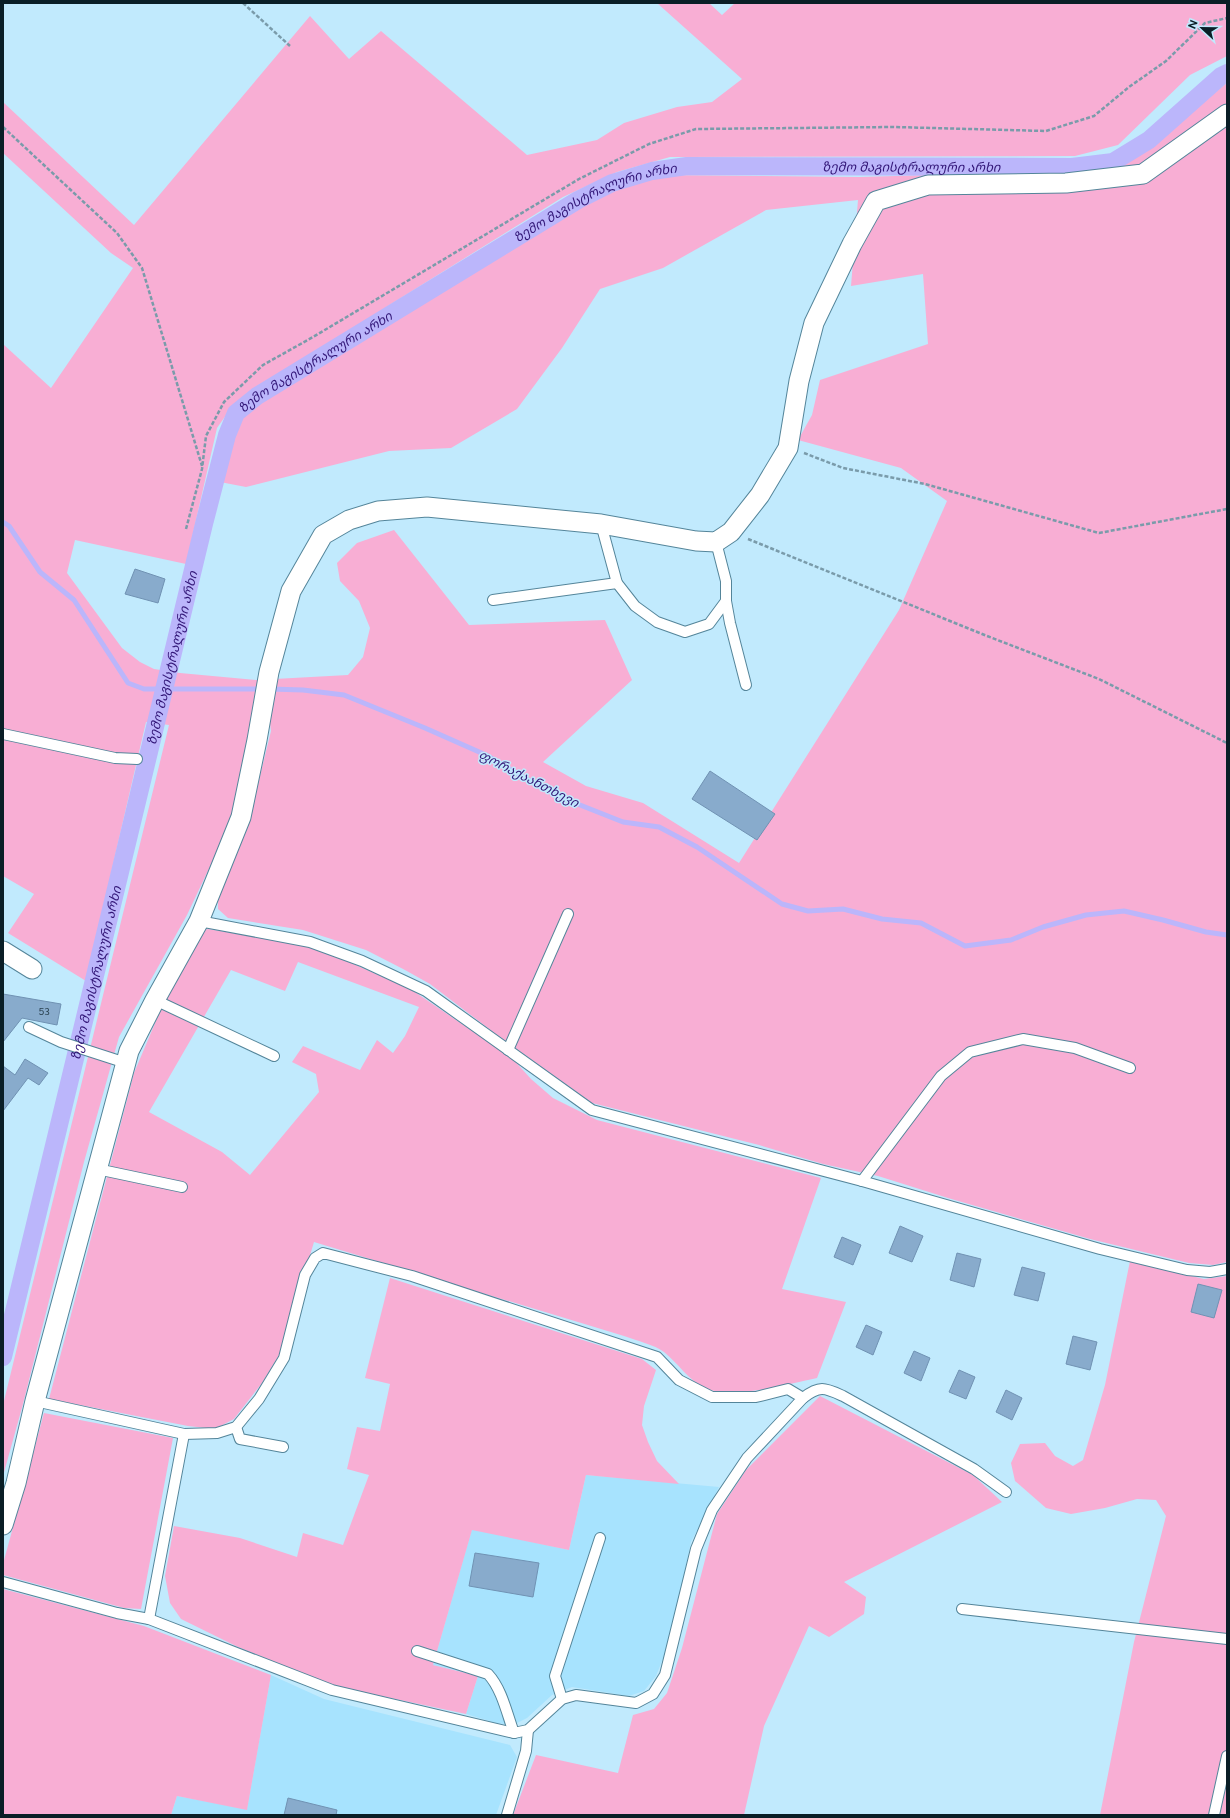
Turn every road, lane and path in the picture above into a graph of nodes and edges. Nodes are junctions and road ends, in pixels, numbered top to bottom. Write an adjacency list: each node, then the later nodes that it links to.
1 (243, 3): 3 (path)
2 (1227, 18): 7 (path)
3 (290, 46)
4 (1227, 114): 6 (street)
5 (3, 127): 7 (path)
6 (788, 448): 8 (path); 11 (street)
7 (202, 468): 10 (path)
8 (1227, 509)
9 (601, 524): 11 (street); 12 (lane); 20 (street)
10 (186, 529)
11 (724, 537): 14 (lane); 17 (path)
12 (617, 583): 13 (lane); 14 (lane)
13 (493, 600)
14 (726, 601): 15 (lane)
15 (746, 686)
16 (3, 734): 18 (lane)
17 (1227, 743)
18 (137, 759)
19 (568, 914): 25 (lane)
20 (199, 921): 23 (street); 25 (lane)
21 (3, 952): 22 (street)
22 (32, 969)
23 (155, 1000): 26 (lane); 27 (street)
24 (29, 1027): 27 (lane)
25 (508, 1050): 30 (lane)
26 (274, 1056)
27 (119, 1061): 29 (street)
28 (1130, 1068): 30 (lane)
29 (97, 1169): 31 (lane); 34 (street)
30 (862, 1181): 32 (lane)
31 (182, 1187)
32 (1227, 1269)
33 (803, 1398): 35 (lane); 38 (lane); 46 (lane)
34 (35, 1402): 36 (lane); 39 (street)
35 (236, 1427): 36 (lane); 37 (lane)
36 (184, 1434): 43 (lane)
37 (283, 1447)
38 (1006, 1492)
39 (3, 1525)
40 (600, 1538): 46 (lane)
41 (3, 1582): 43 (lane)
42 (962, 1609): 44 (lane)
43 (149, 1619): 48 (lane)
44 (1227, 1639)
45 (417, 1651): 48 (lane)
46 (562, 1699): 47 (lane)
47 (528, 1730): 48 (lane); 50 (lane)
48 (514, 1733)
49 (1227, 1756): 51 (lane)
50 (507, 1815)
51 (1214, 1815)

